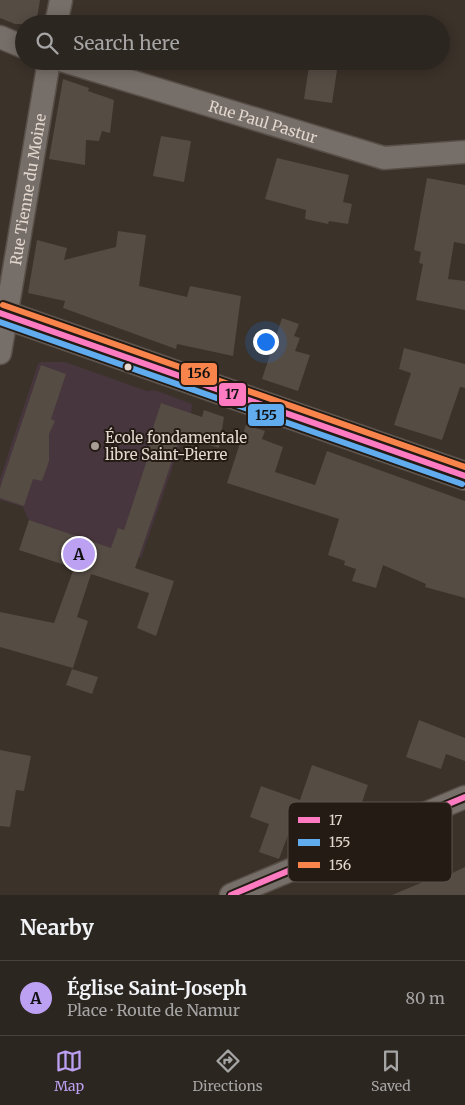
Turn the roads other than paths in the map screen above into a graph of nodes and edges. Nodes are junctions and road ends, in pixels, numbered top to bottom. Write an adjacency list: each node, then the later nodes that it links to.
1 (61, 0): 2 (street)
2 (58, 15)
3 (0, 38): 4 (street)
4 (15, 44)
5 (47, 70): 8 (street, Rue Tienne du Moine)
6 (94, 70): 7 (street, Rue Paul Pastur)
7 (465, 152)
8 (3, 315): 9 (street, Rue Tienne du Moine); 10 (main road)
9 (0, 352)
10 (465, 476)
11 (465, 797): 12 (street)
12 (452, 802)
13 (288, 871): 14 (street)
14 (231, 895)

